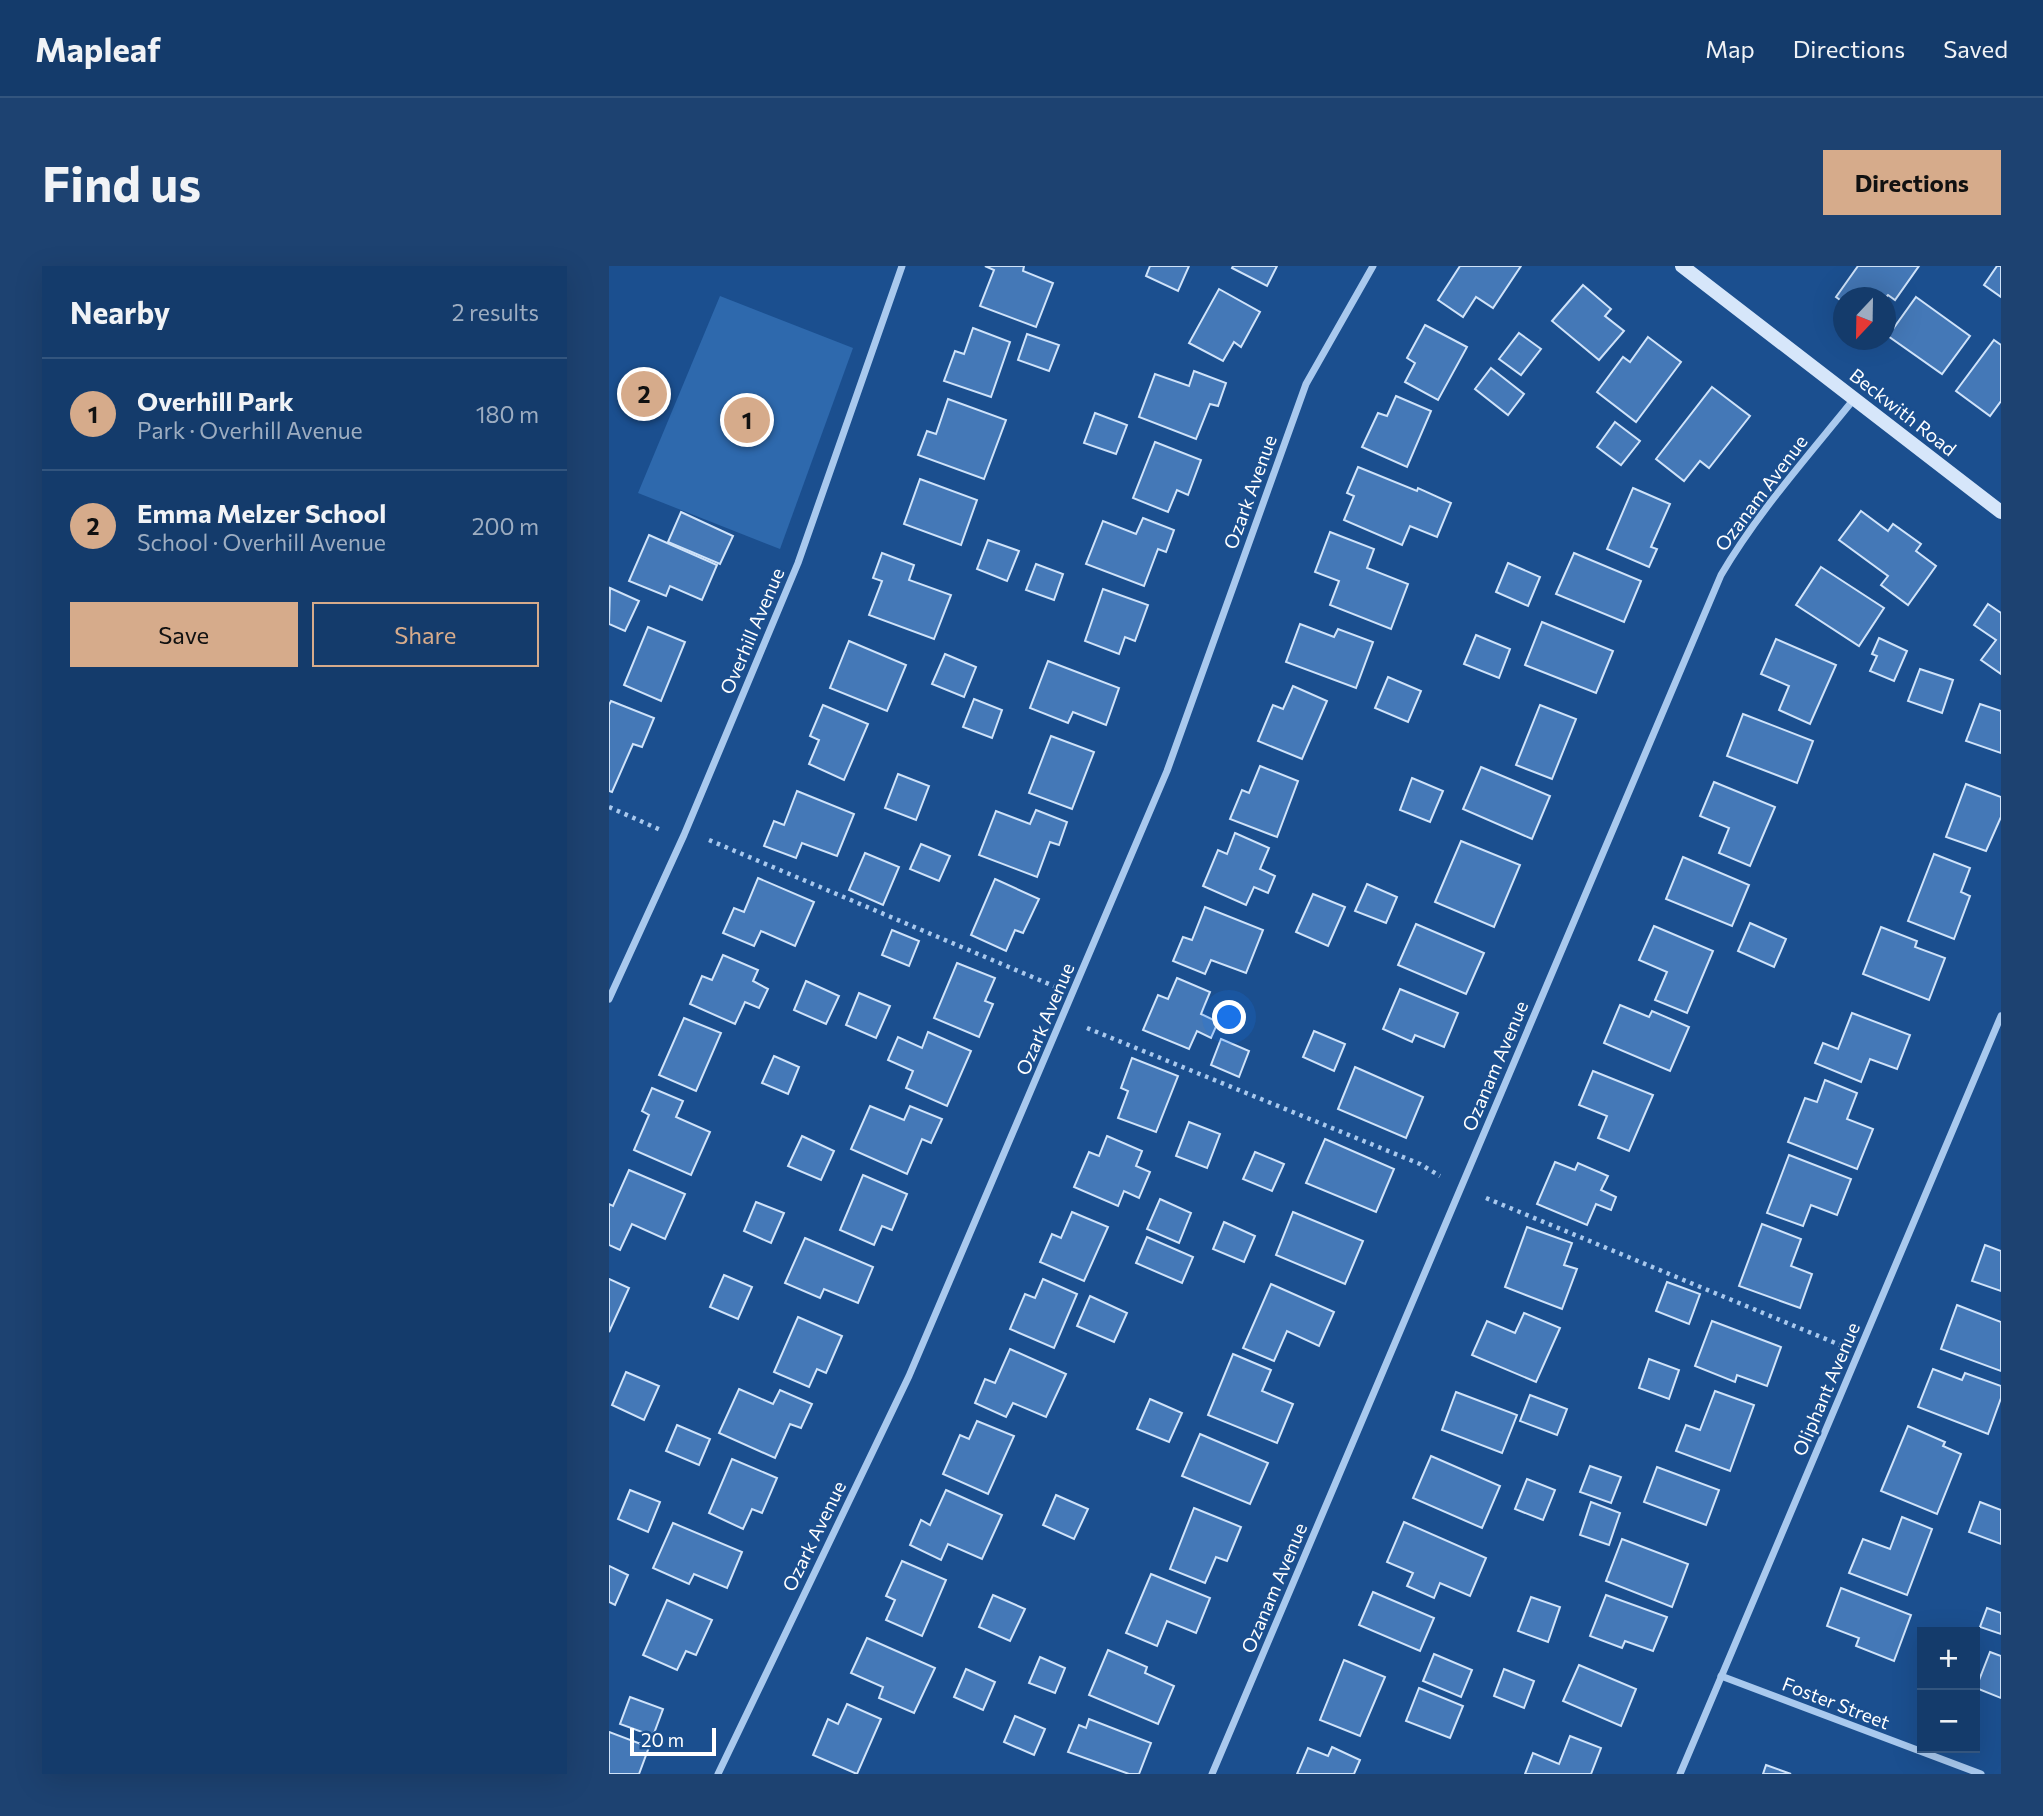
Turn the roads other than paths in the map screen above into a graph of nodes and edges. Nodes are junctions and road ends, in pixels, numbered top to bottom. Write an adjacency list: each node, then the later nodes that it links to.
1 (902, 266): 6 (street, Overhill Avenue)
2 (1373, 266): 9 (street, Ozark Avenue)
3 (1682, 266): 4 (street, Beckwith Road)
4 (1854, 398): 5 (street, Beckwith Road); 10 (street, Ozanam Avenue)
5 (2001, 512)
6 (609, 999)
7 (2001, 1016): 8 (street, Oliphant Avenue)
8 (1721, 1676): 11 (street, Oliphant Avenue); 12 (street, Foster Street)
9 (718, 1774)
10 (1212, 1774)
11 (1680, 1774)
12 (1981, 1774)

